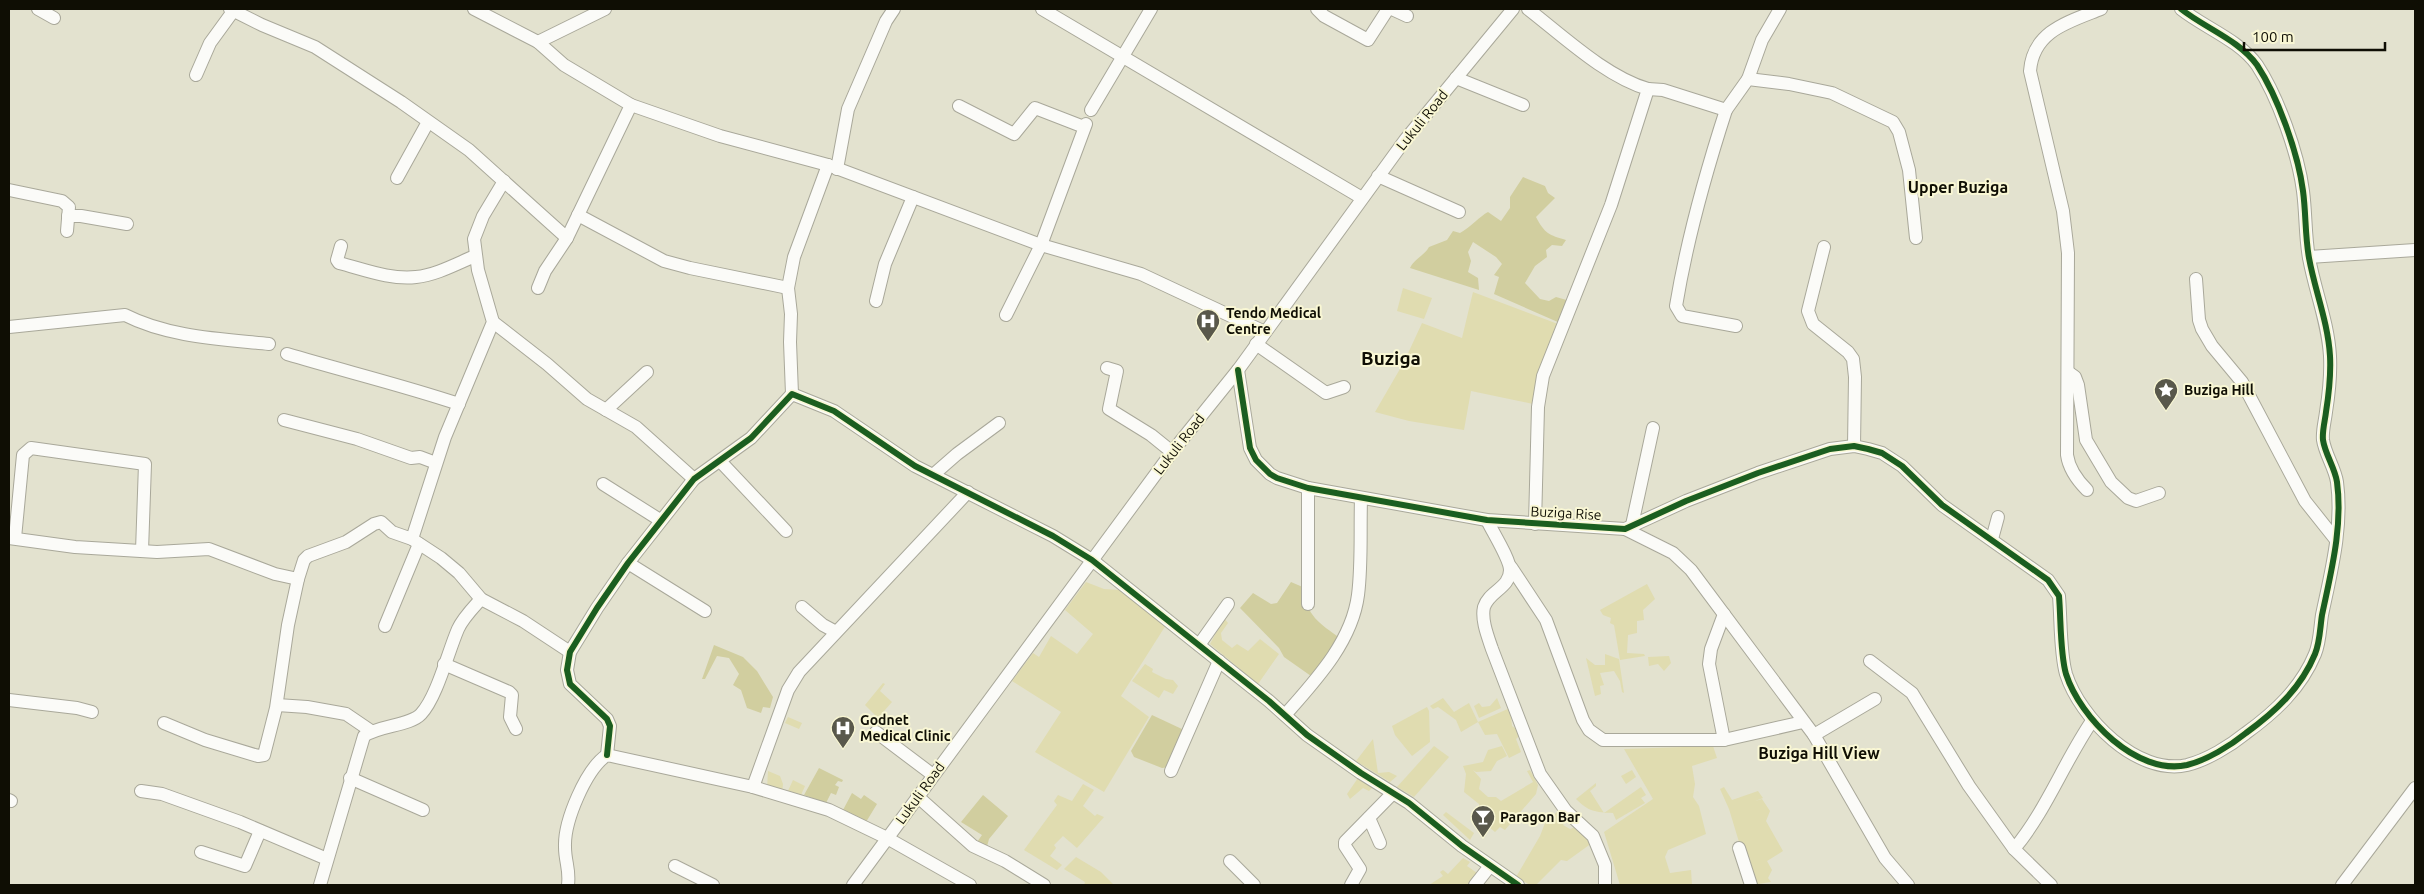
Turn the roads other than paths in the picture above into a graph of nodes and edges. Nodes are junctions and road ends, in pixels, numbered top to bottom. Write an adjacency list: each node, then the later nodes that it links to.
1 (38, 9): 17 (street)
2 (474, 9): 18 (street)
3 (605, 9): 18 (street)
4 (894, 9): 30 (street)
5 (1042, 9): 19 (street)
6 (1151, 9): 19 (street)
7 (1317, 9): 8 (street)
8 (1388, 9)
9 (1392, 9): 16 (street)
10 (1513, 9): 21 (street, Lukuli Road)
11 (1528, 9): 23 (street)
12 (1780, 9): 22 (street)
13 (2101, 9): 65 (street)
14 (2181, 9): 49 (street)
15 (232, 10): 20 (street); 29 (street)
16 (1407, 16)
17 (54, 18)
18 (538, 42): 24 (street)
19 (1123, 56): 27 (street); 36 (street)
20 (196, 75)
21 (1456, 78): 25 (street); 31 (street, Lukuli Road)
22 (1748, 79): 28 (street); 43 (street)
23 (1648, 89): 28 (street); 88 (street)
24 (631, 105): 30 (street); 38 (street)
25 (1523, 105)
26 (959, 106): 44 (street)
27 (1091, 110)
28 (1726, 110): 56 (street)
29 (428, 122): 32 (street); 33 (street)
30 (832, 167): 35 (street); 52 (street)
31 (1378, 176): 36 (street, Lukuli Road); 37 (street)
32 (397, 178)
33 (504, 181): 42 (street); 48 (street)
34 (9, 190): 39 (street)
35 (913, 197): 44 (street); 53 (street)
36 (1362, 198): 58 (street, Lukuli Road)
37 (1459, 212)
38 (578, 215): 42 (street); 52 (street)
39 (68, 216): 40 (street); 41 (street)
40 (127, 224)
41 (66, 231)
42 (567, 238): 51 (street)
43 (1916, 238)
44 (1041, 245): 54 (street); 58 (street)
45 (340, 246): 48 (street)
46 (1824, 247): 73 (street)
47 (2415, 250): 49 (street)
48 (475, 256): 55 (street)
49 (2309, 257): 93 (street)
50 (2196, 279): 93 (street)
51 (538, 288)
52 (788, 288): 67 (street)
53 (876, 301)
54 (1006, 315)
55 (494, 322): 68 (street); 69 (street)
56 (1736, 326)
57 (9, 327): 59 (street)
58 (1265, 332): 60 (street, Lukuli Road)
59 (269, 344)
60 (1256, 344): 63 (street, Lukuli Road); 66 (street)
61 (287, 354): 68 (street)
62 (1107, 368): 74 (street)
63 (1238, 370): 74 (street, Lukuli Road); 80 (street, Buziga Rise)
64 (647, 372): 69 (street)
65 (2068, 372): 81 (street); 83 (street)
66 (1344, 387)
67 (792, 394): 75 (street); 77 (street)
68 (459, 404): 76 (street)
69 (606, 410): 78 (street)
70 (284, 420): 76 (street)
71 (999, 424): 77 (street)
72 (1653, 428): 89 (street)
73 (1854, 446): 89 (street, Buziga Rise); 92 (street, Buziga Rise)
74 (1172, 452): 96 (street, Lukuli Road)
75 (720, 461): 78 (street); 90 (street)
76 (436, 463): 94 (street)
77 (933, 475): 82 (street)
78 (694, 479): 86 (street)
79 (603, 484): 86 (street)
80 (1308, 488): 84 (street, Buziga Rise); 102 (street)
81 (2087, 490)
82 (968, 492): 96 (street); 107 (street)
83 (2159, 493)
84 (1361, 499): 87 (street, Buziga Rise); 117 (street)
85 (1998, 516): 92 (street)
86 (660, 520): 97 (street)
87 (1486, 520): 88 (street, Buziga Rise); 98 (street)
88 (1535, 524): 89 (street, Buziga Rise)
89 (1629, 527): 105 (street)
90 (786, 531)
91 (12, 538): 95 (street); 95 (street)
92 (1992, 539): 118 (street, Buziga Rise)
93 (2336, 540): 118 (street)
94 (416, 542): 99 (street); 100 (street); 106 (street)
95 (142, 551): 99 (street)
96 (1092, 560): 108 (street); 128 (street, Lukuli Road)
97 (628, 563): 104 (street); 109 (street)
98 (1511, 567): 125 (street); 157 (street)
99 (298, 579): 115 (street)
100 (481, 599): 109 (street); 112 (street)
101 (1228, 604): 108 (street)
102 (1308, 604)
103 (802, 607): 107 (street)
104 (705, 612)
105 (1724, 614): 119 (street); 125 (street)
106 (385, 626)
107 (836, 632): 130 (street)
108 (1199, 645): 111 (street)
109 (570, 652): 126 (street)
110 (1870, 660): 141 (street)
111 (1219, 661): 117 (street); 127 (street)
112 (444, 664): 121 (street); 122 (street)
113 (9, 700): 116 (street)
114 (1875, 700): 124 (street)
115 (276, 705): 120 (street); 122 (street)
116 (92, 712)
117 (1285, 715): 133 (street)
118 (2092, 721): 141 (street)
119 (1803, 722): 124 (street); 125 (street)
120 (164, 723)
121 (516, 729)
122 (371, 731): 129 (street)
123 (876, 732): 128 (street)
124 (1814, 735): 159 (street)
125 (1724, 740)
126 (607, 755): 130 (street); 148 (street)
127 (1171, 771)
128 (933, 775): 134 (street, Lukuli Road)
129 (350, 778): 135 (street); 143 (street)
130 (753, 786): 138 (street)
131 (2415, 788): 161 (street)
132 (141, 791): 137 (street)
133 (1394, 793): 136 (street); 146 (street)
134 (917, 796): 138 (street, Lukuli Road); 152 (street)
135 (423, 810)
136 (1369, 818): 139 (street); 154 (street)
137 (260, 831): 142 (street); 143 (street)
138 (887, 838): 150 (street, Lukuli Road); 151 (street)
139 (1380, 843)
140 (1739, 848): 158 (street)
141 (2014, 849): 160 (street)
142 (201, 852)
143 (327, 859): 147 (street)
144 (1230, 862): 153 (street)
145 (675, 866): 149 (street)
146 (1490, 866): 155 (street); 156 (street)
147 (320, 885)
148 (568, 885)
149 (714, 885)
150 (853, 885)
151 (970, 885)
152 (1044, 885)
153 (1254, 885)
154 (1351, 885)
155 (1476, 885)
156 (1518, 885)
157 (1606, 885)
158 (1751, 885)
159 (1908, 885)
160 (2051, 885)
161 (2342, 885)

